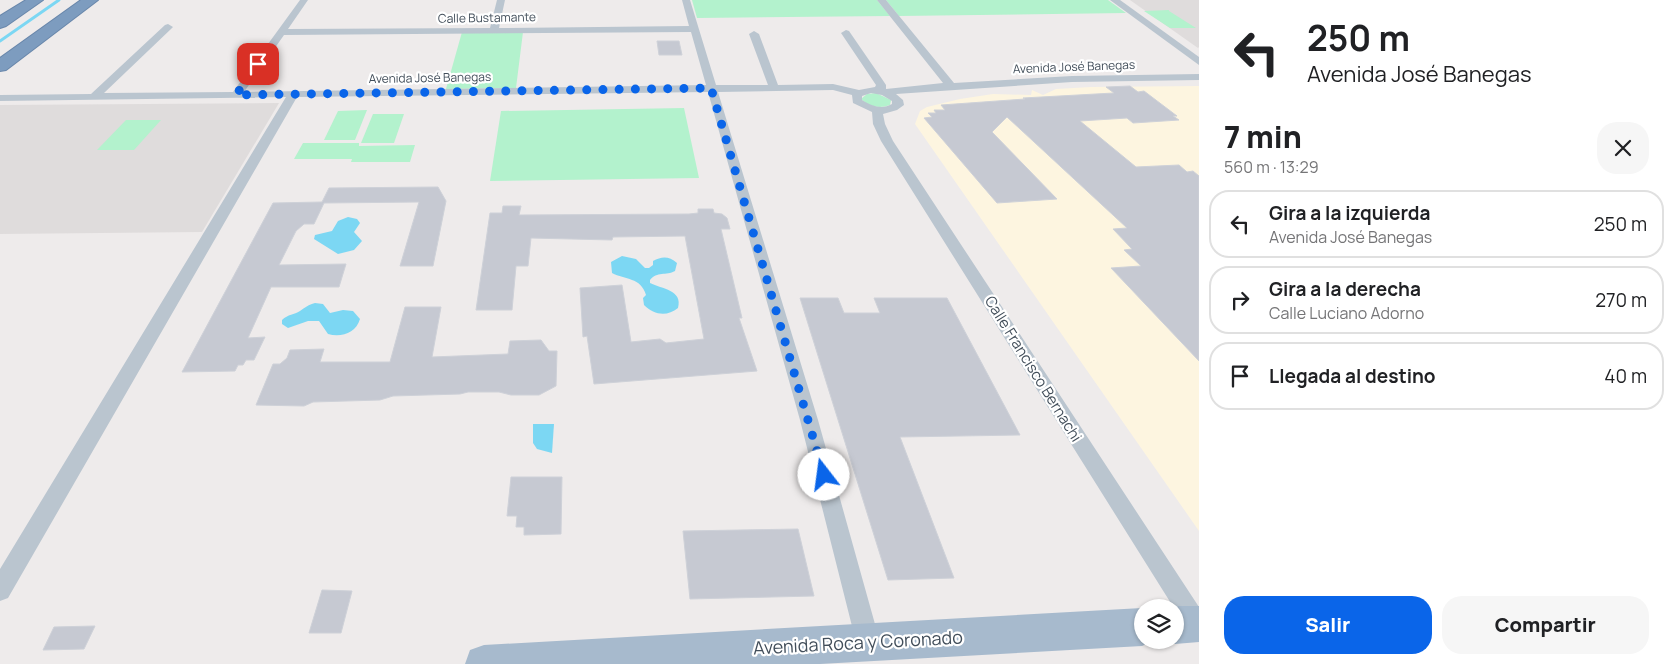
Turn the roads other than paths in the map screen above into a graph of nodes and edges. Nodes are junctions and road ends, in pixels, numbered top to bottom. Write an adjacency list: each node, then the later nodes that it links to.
1 (36, 0): 8 (highway)
2 (91, 0): 16 (highway)
3 (304, 0): 12 (street)
4 (501, 0): 11 (street)
5 (686, 0): 10 (street)
6 (881, 0): 18 (street)
7 (1114, 0): 15 (street)
8 (0, 23)
9 (168, 27): 25 (street)
10 (695, 29): 11 (street, Calle Bustamante); 20 (street)
11 (494, 30): 12 (street, Calle Bustamante)
12 (280, 32): 24 (street)
13 (846, 33): 21 (street)
14 (754, 34): 19 (street)
15 (1199, 62)
16 (0, 66)
17 (1199, 77): 18 (street, Avenida José Banegas)
18 (951, 86): 21 (street, Avenida José Banegas); 27 (street, Avenida José Banegas)
19 (774, 87): 20 (street, Avenida José Banegas); 22 (street, Avenida José Banegas)
20 (711, 88): 23 (street, Avenida José Banegas); 32 (street)
21 (883, 92): 22 (street, Avenida José Banegas); 27 (street)
22 (859, 93): 28 (street)
23 (294, 94): 24 (street, Avenida José Banegas); 29 (street)
24 (236, 95): 25 (street, Avenida José Banegas)
25 (94, 97): 26 (street, Avenida José Banegas)
26 (0, 98)
27 (896, 107): 28 (street, Avenida José Banegas)
28 (877, 110): 30 (street, Calle Francisco Bernachi)
29 (0, 590)
30 (1190, 624)
31 (1134, 627): 32 (main road, Avenida Roca y Coronado)
32 (868, 642): 33 (main road, Avenida Roca y Coronado)
33 (484, 664)

